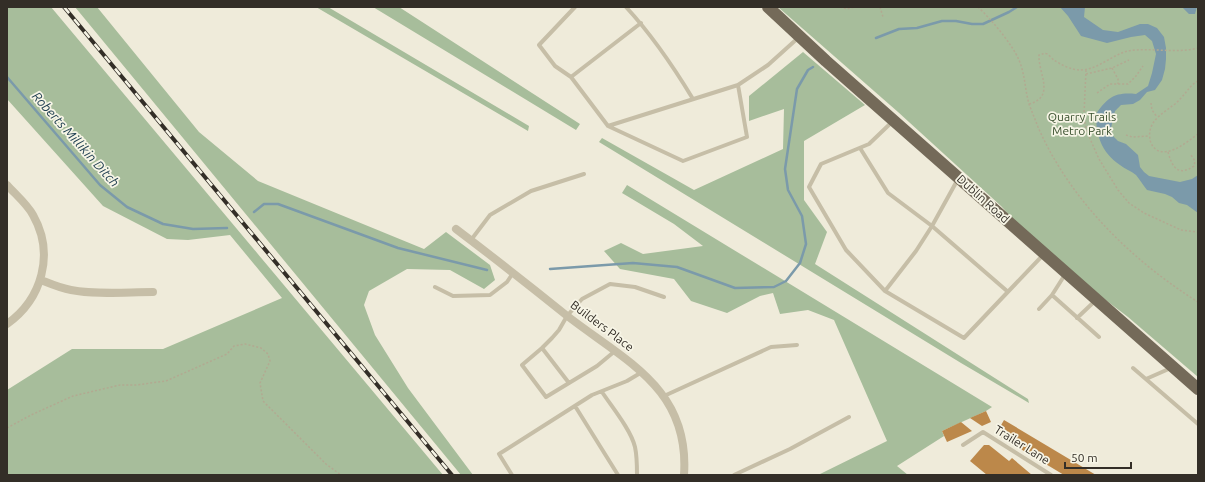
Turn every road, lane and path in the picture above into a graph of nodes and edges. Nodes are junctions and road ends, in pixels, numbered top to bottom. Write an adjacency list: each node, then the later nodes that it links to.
1 (575, 7): 17 (lane)
2 (626, 7): 9 (lane)
3 (768, 7): 10 (main road, Dublin Road)
4 (840, 7): 5 (path)
5 (854, 7)
6 (880, 7): 8 (path)
7 (979, 8): 24 (path)
8 (883, 17)
9 (640, 23): 17 (lane); 22 (lane)
10 (800, 36): 20 (lane); 26 (main road, Dublin Road)
11 (1198, 48): 15 (path)
12 (1129, 60): 14 (path)
13 (1143, 66): 19 (path)
14 (1112, 68): 16 (path); 19 (path)
15 (1086, 70): 16 (path); 24 (path)
16 (1086, 74): 39 (path)
17 (571, 77): 27 (lane)
18 (1198, 81): 25 (path)
19 (1118, 84): 21 (path)
20 (738, 85): 22 (lane); 27 (lane)
21 (1097, 93)
22 (693, 99): 27 (lane)
23 (1151, 103): 25 (path)
24 (1029, 104): 52 (path)
25 (1157, 118): 30 (path)
26 (893, 120): 31 (lane); 35 (main road, Dublin Road)
27 (608, 126)
28 (1198, 134): 32 (path)
29 (1126, 135): 30 (path)
30 (1150, 136): 32 (path)
31 (860, 148): 37 (lane); 46 (lane)
32 (1168, 152): 33 (path)
33 (1191, 155)
34 (584, 174): 40 (lane)
35 (959, 178): 37 (lane); 41 (main road, Dublin Road)
36 (7, 185): 44 (street)
37 (932, 226): 46 (lane); 47 (lane)
38 (456, 229): 40 (street, Builders Place)
39 (1198, 232)
40 (471, 241): 42 (street, Builders Place)
41 (1044, 253): 43 (main road, Dublin Road); 47 (lane)
42 (513, 272): 45 (lane); 54 (street, Builders Place)
43 (1066, 273): 49 (lane); 51 (main road, Dublin Road)
44 (41, 280): 48 (street); 56 (street)
45 (435, 287)
46 (885, 291): 47 (lane)
47 (1008, 291)
48 (153, 292)
49 (1052, 295): 53 (lane); 55 (lane)
50 (664, 297): 54 (lane)
51 (1096, 299): 55 (lane); 61 (main road, Dublin Road)
52 (1198, 302)
53 (1039, 309)
54 (567, 316): 59 (lane); 60 (street, Builders Place)
55 (1077, 318): 57 (lane)
56 (7, 324)
57 (1099, 337)
58 (797, 345): 68 (lane)
59 (542, 348): 65 (lane); 65 (lane)
60 (615, 351): 63 (street, Builders Place); 65 (lane)
61 (1173, 367): 64 (lane); 66 (main road, Dublin Road)
62 (1134, 368): 64 (lane)
63 (642, 371): 67 (lane); 68 (street, Builders Place)
64 (1146, 379): 71 (lane)
65 (569, 383)
66 (1198, 389)
67 (602, 392): 69 (lane); 77 (lane)
68 (664, 396): 78 (street, Builders Place)
69 (575, 406): 75 (lane); 76 (lane)
70 (849, 418): 79 (lane)
71 (1198, 424)
72 (7, 428): 74 (path)
73 (963, 445): 80 (lane, Trailer Lane)
74 (341, 475)
75 (512, 475)
76 (618, 475)
77 (637, 475)
78 (684, 475)
79 (734, 475)
80 (1051, 475)

